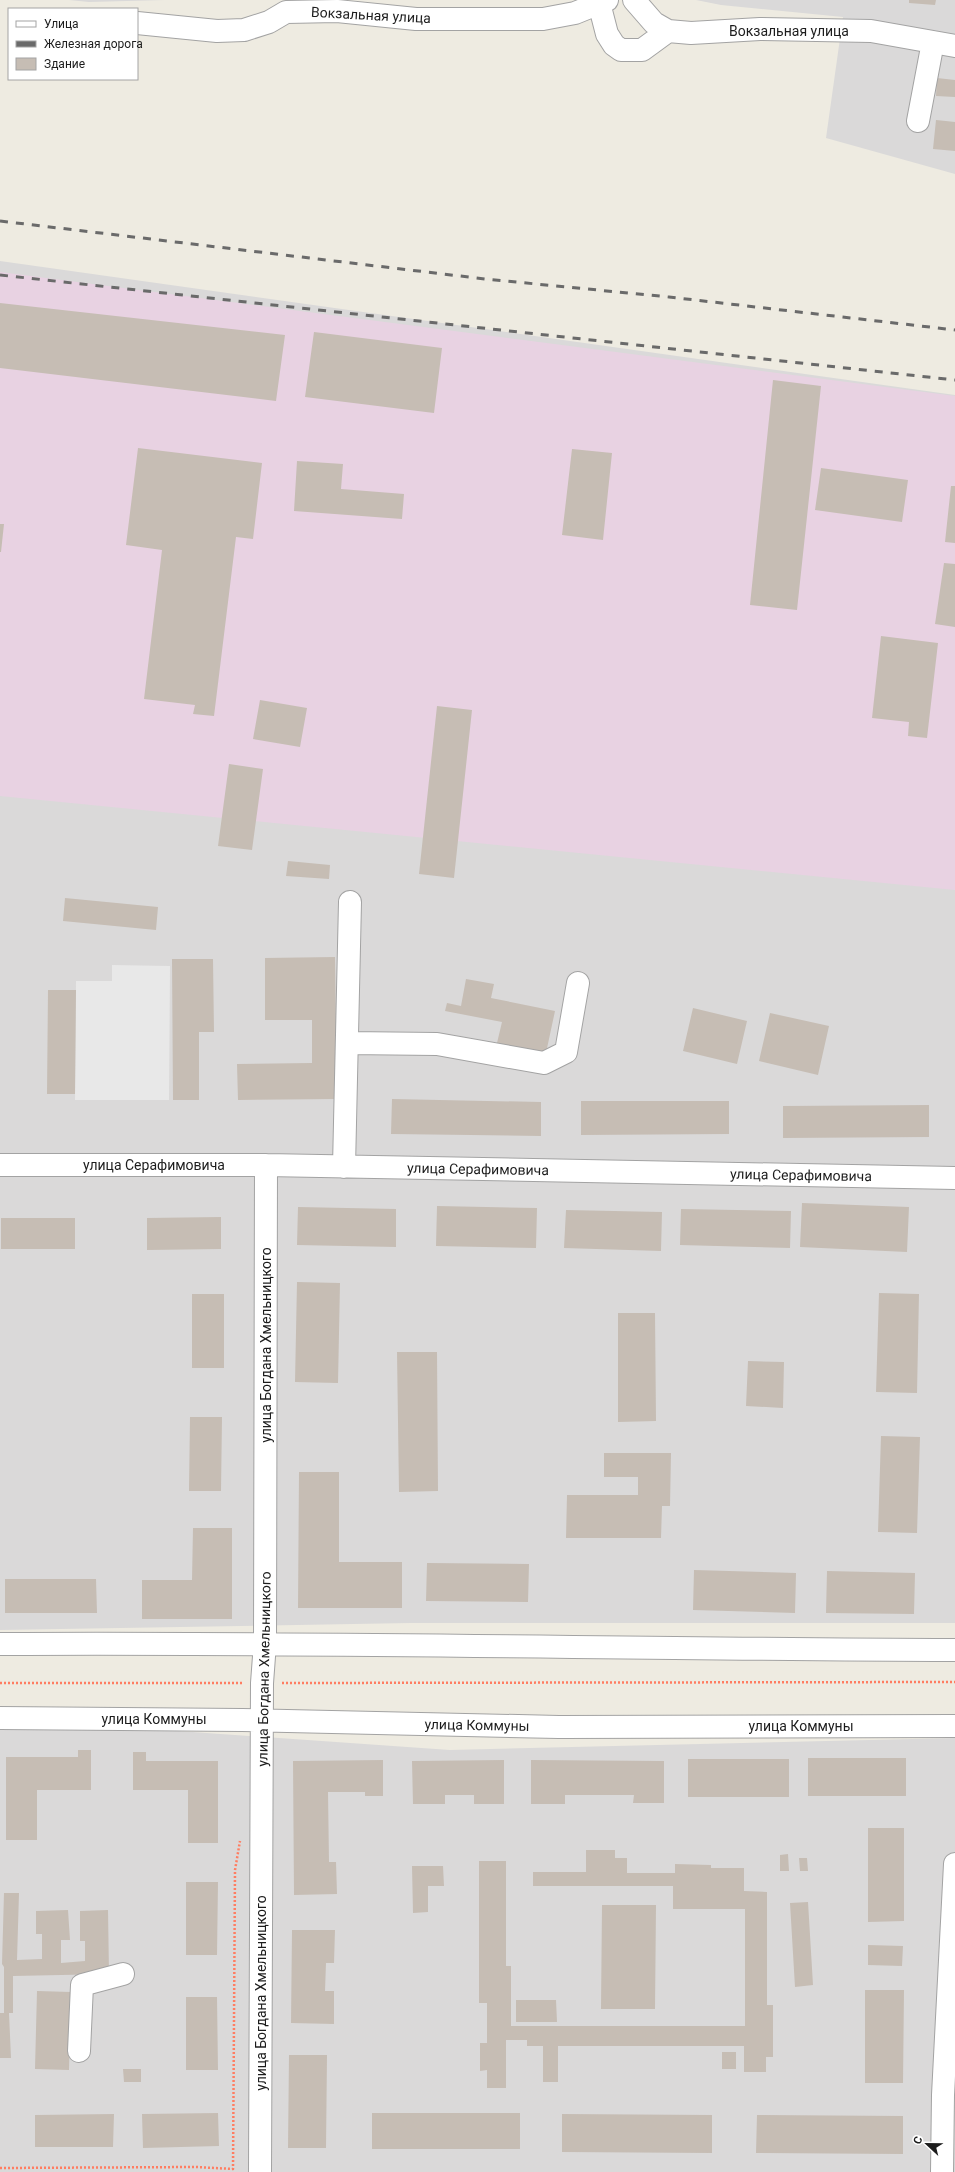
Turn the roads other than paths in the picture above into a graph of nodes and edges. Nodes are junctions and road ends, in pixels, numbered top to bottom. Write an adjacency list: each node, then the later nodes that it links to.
1 (603, 2): 3 (street, Вокзальная улица); 4 (street)
2 (640, 4): 4 (street, Вокзальная улица)
3 (138, 23)
4 (668, 31): 5 (street, Вокзальная улица)
5 (932, 42): 6 (street, Вокзальная улица); 7 (street)
6 (955, 46)
7 (918, 121)
8 (350, 902): 10 (street)
9 (578, 983): 10 (street)
10 (348, 1043): 13 (street)
11 (0, 1165): 12 (street, улица Серафимовича)
12 (266, 1165): 13 (street, улица Серафимовича); 15 (street, улица Богдана Хмельницкого)
13 (344, 1167): 14 (street, улица Серафимовича)
14 (955, 1178)
15 (265, 1643): 16 (street); 17 (street); 19 (street, улица Богдана Хмельницкого)
16 (0, 1644)
17 (955, 1650)
18 (0, 1718): 19 (street, улица Коммуны)
19 (262, 1721): 20 (street, улица Коммуны); 24 (street, улица Богдана Хмельницкого)
20 (955, 1726)
21 (955, 1864): 25 (street)
22 (123, 1974): 23 (street)
23 (79, 2051)
24 (260, 2172)
25 (942, 2172)

